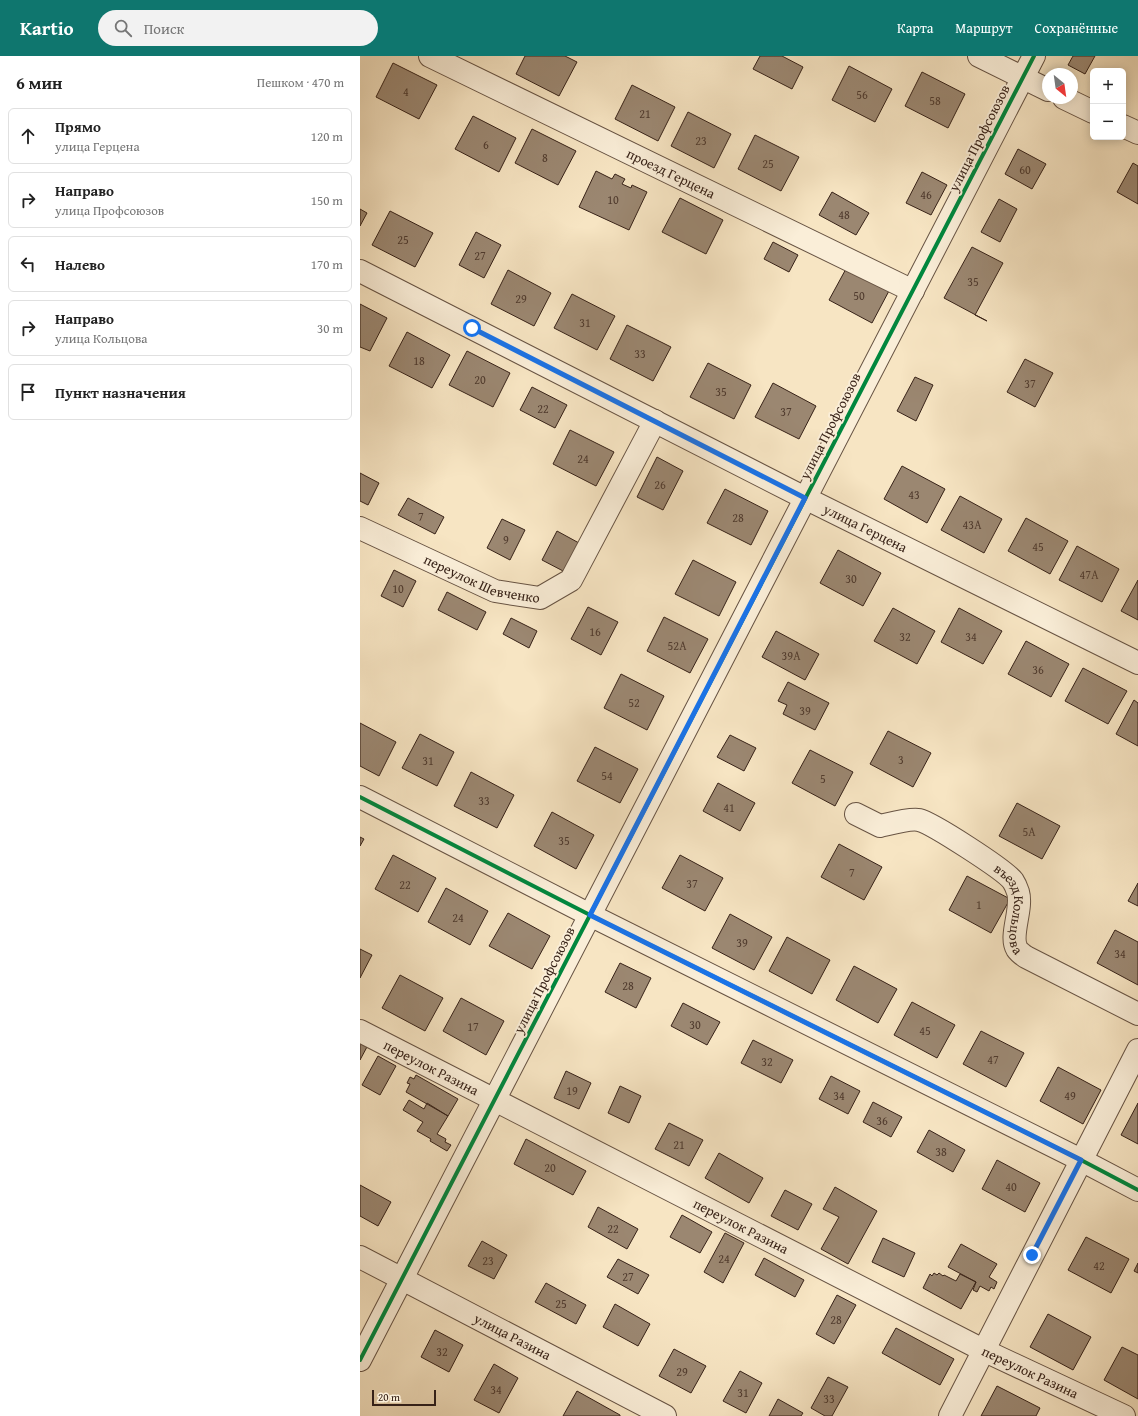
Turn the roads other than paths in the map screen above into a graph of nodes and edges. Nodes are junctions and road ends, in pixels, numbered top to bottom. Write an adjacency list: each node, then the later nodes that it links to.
1 (430, 56): 11 (street, проезд Герцена)
2 (978, 56): 4 (street)
3 (1034, 56): 4 (street, улица Профсоюзов)
4 (1022, 78): 5 (street); 11 (street, улица Профсоюзов)
5 (1042, 87)
6 (1076, 104): 7 (street)
7 (1090, 111)
8 (1126, 127): 9 (street)
9 (1138, 133)
10 (360, 270): 12 (street, улица Герцена)
11 (912, 290): 13 (street, улица Профсоюзов)
12 (655, 421): 13 (street, улица Герцена); 14 (street, переулок Шевченко)
13 (805, 498): 15 (street, улица Герцена); 18 (street, улица Профсоюзов)
14 (360, 528)
15 (1138, 663)
16 (360, 796): 18 (street)
17 (856, 814): 19 (street, въезд Кольцова)
18 (590, 915): 22 (street, улица Профсоюзов); 23 (street)
19 (1138, 1014)
20 (360, 1031): 22 (street, переулок Разина)
21 (1138, 1050): 23 (street)
22 (495, 1100): 26 (street, улица Профсоюзов); 27 (street, переулок Разина)
23 (1081, 1160): 24 (street); 27 (street)
24 (1138, 1190)
25 (360, 1257): 26 (street, улица Разина)
26 (402, 1280): 28 (street, улица Профсоюзов); 29 (street, улица Разина)
27 (983, 1350): 30 (street); 31 (street, переулок Разина)
28 (360, 1360)
29 (665, 1416)
30 (950, 1416)
31 (1124, 1416)

